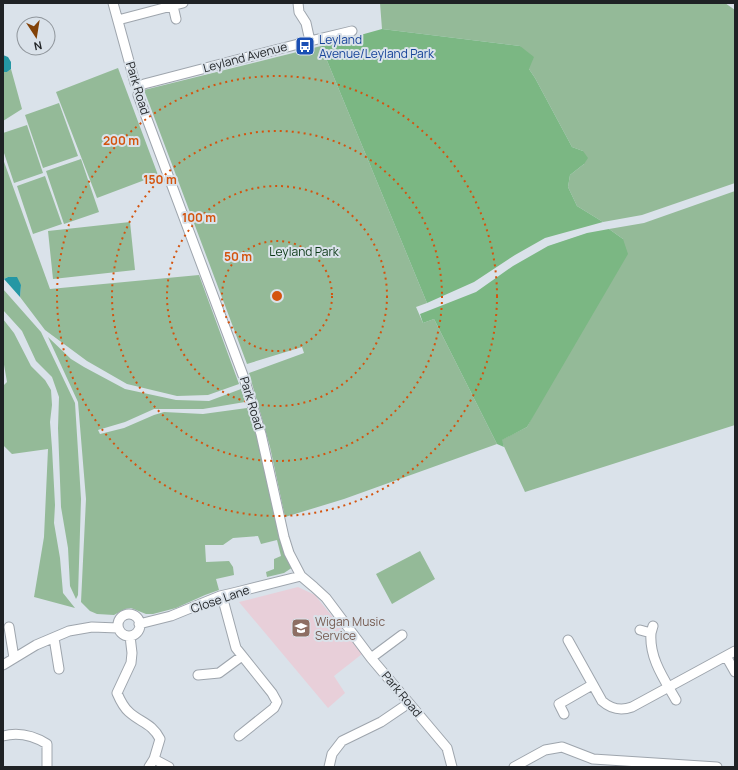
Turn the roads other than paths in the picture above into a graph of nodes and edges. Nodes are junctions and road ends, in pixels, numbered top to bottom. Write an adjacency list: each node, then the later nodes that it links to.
1 (113, 3): 6 (street, Park Road)
2 (183, 3): 4 (street)
3 (298, 3): 8 (street)
4 (173, 6): 5 (street); 6 (street)
5 (176, 19)
6 (118, 20): 9 (street, Park Road)
7 (352, 31): 8 (street, Leyland Avenue)
8 (310, 41): 9 (street, Leyland Avenue)
9 (140, 86): 10 (street, Park Road)
10 (301, 576): 11 (street, Close Lane); 24 (street, Park Road)
11 (222, 596): 12 (street, Close Lane); 21 (street)
12 (139, 624): 14 (street); 17 (street)
13 (9, 627): 23 (street)
14 (118, 628): 17 (street); 18 (street)
15 (640, 630): 30 (street)
16 (402, 635): 24 (street)
17 (130, 636): 36 (street)
18 (54, 638): 23 (street); 26 (street)
19 (567, 638): 29 (street)
20 (735, 651): 22 (street)
21 (242, 656): 28 (street); 35 (street)
22 (726, 656): 27 (street); 30 (street)
23 (14, 658): 25 (street)
24 (372, 658): 32 (street, Park Road)
25 (3, 665)
26 (59, 669)
27 (735, 672)
28 (198, 675)
29 (592, 685): 30 (street); 33 (street)
30 (668, 687): 31 (street)
31 (676, 700)
32 (409, 703): 43 (street); 44 (street, Park Road)
33 (564, 714)
34 (3, 736): 40 (street)
35 (239, 736)
36 (154, 759): 41 (street); 42 (street)
37 (531, 764): 38 (street); 45 (street)
38 (627, 764): 39 (street)
39 (695, 766): 46 (street)
40 (48, 767)
41 (149, 767)
42 (169, 767)
43 (329, 767)
44 (452, 767)
45 (514, 767)
46 (717, 767)

